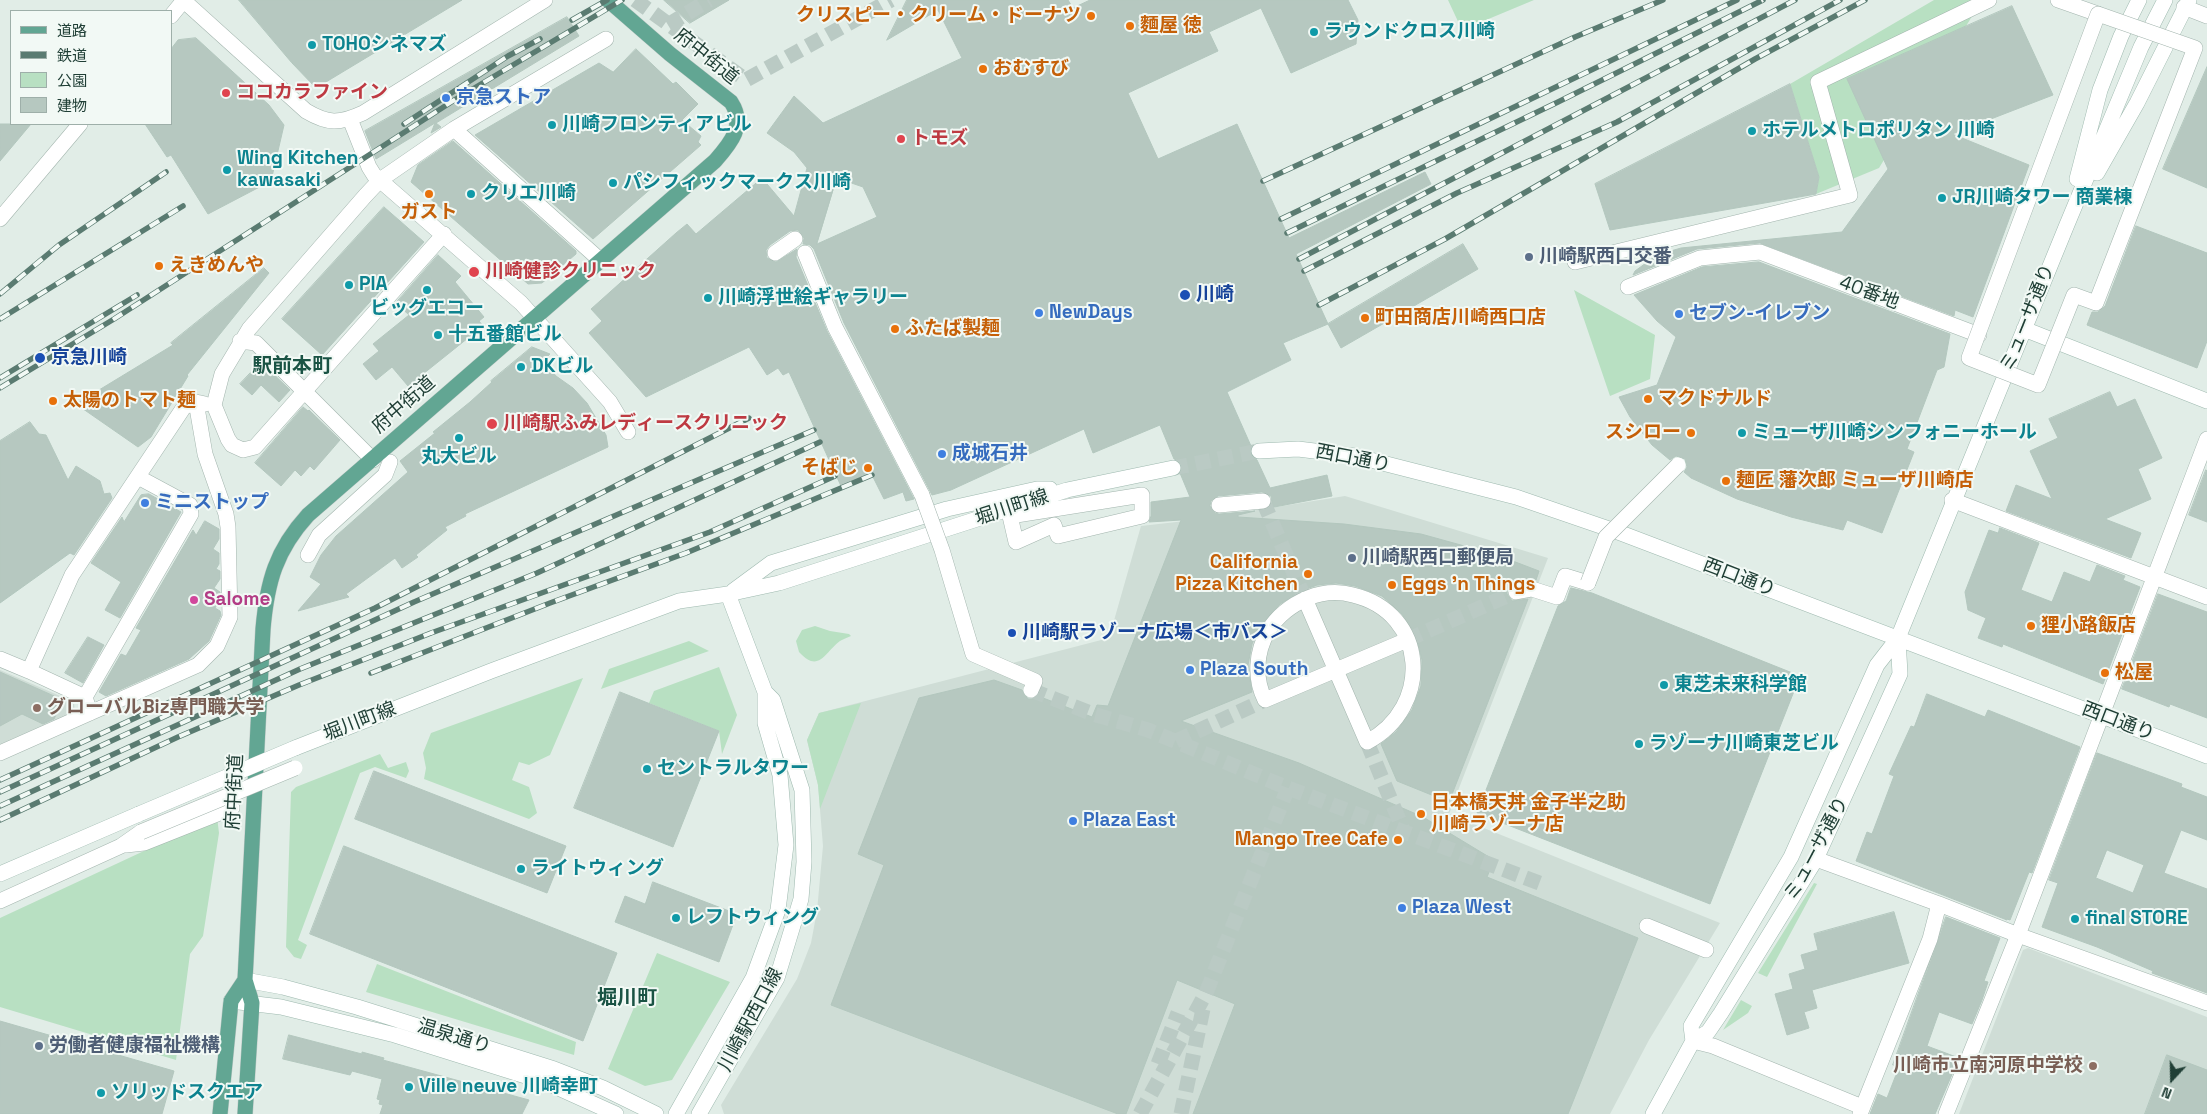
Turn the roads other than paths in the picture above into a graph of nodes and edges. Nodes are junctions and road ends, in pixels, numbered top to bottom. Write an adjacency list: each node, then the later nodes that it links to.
1 (183, 0): 10 (street); 13 (street)
2 (545, 0): 13 (street)
3 (608, 0): 23 (main road, 府中街道)
4 (1989, 0): 24 (street)
5 (2058, 0): 9 (street)
6 (2139, 0): 18 (street)
7 (2165, 0): 18 (street, ミューザ通り)
8 (2186, 3): 11 (street); 18 (street)
9 (2098, 14): 28 (street, bridge); 28 (street, bridge)
10 (172, 15)
11 (2207, 16)
12 (606, 39): 15 (street)
13 (350, 119): 16 (street)
14 (79, 125): 17 (street)
15 (454, 128): 16 (street); 23 (street)
16 (380, 180): 19 (street); 29 (street)
17 (2, 212)
18 (2066, 227): 27 (street, ミューザ通り)
19 (444, 234): 26 (street); 30 (street)
20 (795, 239): 21 (street)
21 (775, 253)
22 (805, 253): 58 (street, bridge)
23 (600, 260): 26 (main road, 府中街道)
24 (1575, 262)
25 (1628, 287): 28 (street, 40番地)
26 (534, 318): 34 (street); 37 (main road, 府中街道)
27 (2024, 329): 31 (street); 43 (street, ミューザ通り)
28 (1979, 335)
29 (240, 342): 30 (street); 33 (street)
30 (305, 392): 33 (street); 37 (street)
31 (2207, 401)
32 (196, 402): 33 (street); 41 (street); 61 (street)
33 (214, 405)
34 (628, 432)
35 (2207, 439): 48 (street)
36 (1259, 451): 53 (street, 西口通り)
37 (373, 460): 75 (main road, 府中街道)
38 (390, 462): 47 (street)
39 (1678, 465): 49 (street, bridge)
40 (1173, 468): 42 (street)
41 (138, 476): 57 (street); 60 (street)
42 (1067, 490): 50 (street, 堀川町線); 50 (street, 堀川町線)
43 (1952, 500): 48 (street); 53 (street, ミューザ通り)
44 (1263, 501): 45 (street)
45 (1219, 505)
46 (1010, 516): 46 (street)
47 (308, 555)
48 (2153, 577): 51 (street); 62 (street)
49 (1516, 592)
50 (728, 594): 59 (street, 川崎駅西口線); 69 (street, 堀川町線, bridge)
51 (2207, 597)
52 (1305, 599): 54 (street); 56 (street); 56 (street)
53 (1898, 638): 62 (street, 西口通り); 68 (street, ミューザ通り); 79 (street, ミューザ通り)
54 (1406, 640): 56 (street); 56 (street)
55 (0, 659): 57 (street)
56 (1336, 670)
57 (29, 671): 60 (street)
58 (1031, 690)
59 (765, 692): 85 (street, 川崎駅西口線); 86 (street, 川崎駅西口線)
60 (85, 697): 61 (street)
61 (90, 713): 63 (street)
62 (2102, 716): 64 (street, 西口通り); 73 (street)
63 (0, 753)
64 (2207, 756)
65 (295, 768): 67 (street, bridge)
66 (232, 808): 67 (street)
67 (121, 846): 70 (street)
68 (1816, 860): 71 (street); 79 (street, ミューザ通り)
69 (0, 874)
70 (0, 901)
71 (1939, 904): 73 (street); 80 (street)
72 (1647, 926): 74 (street)
73 (2018, 935): 78 (street); 88 (street)
74 (1706, 950)
75 (245, 980): 76 (main road); 77 (main road, 府中街道); 84 (street, 温泉通り)
76 (231, 1001): 77 (street, 温泉通り); 81 (main road)
77 (252, 1003): 82 (main road, 府中街道); 83 (street, 温泉通り)
78 (2207, 1003)
79 (1692, 1041): 80 (street); 87 (street, ミューザ通り)
80 (1861, 1110)
81 (220, 1114)
82 (245, 1114)
83 (616, 1114)
84 (656, 1114)
85 (676, 1114)
86 (699, 1114)
87 (1653, 1114)
88 (1946, 1114)

